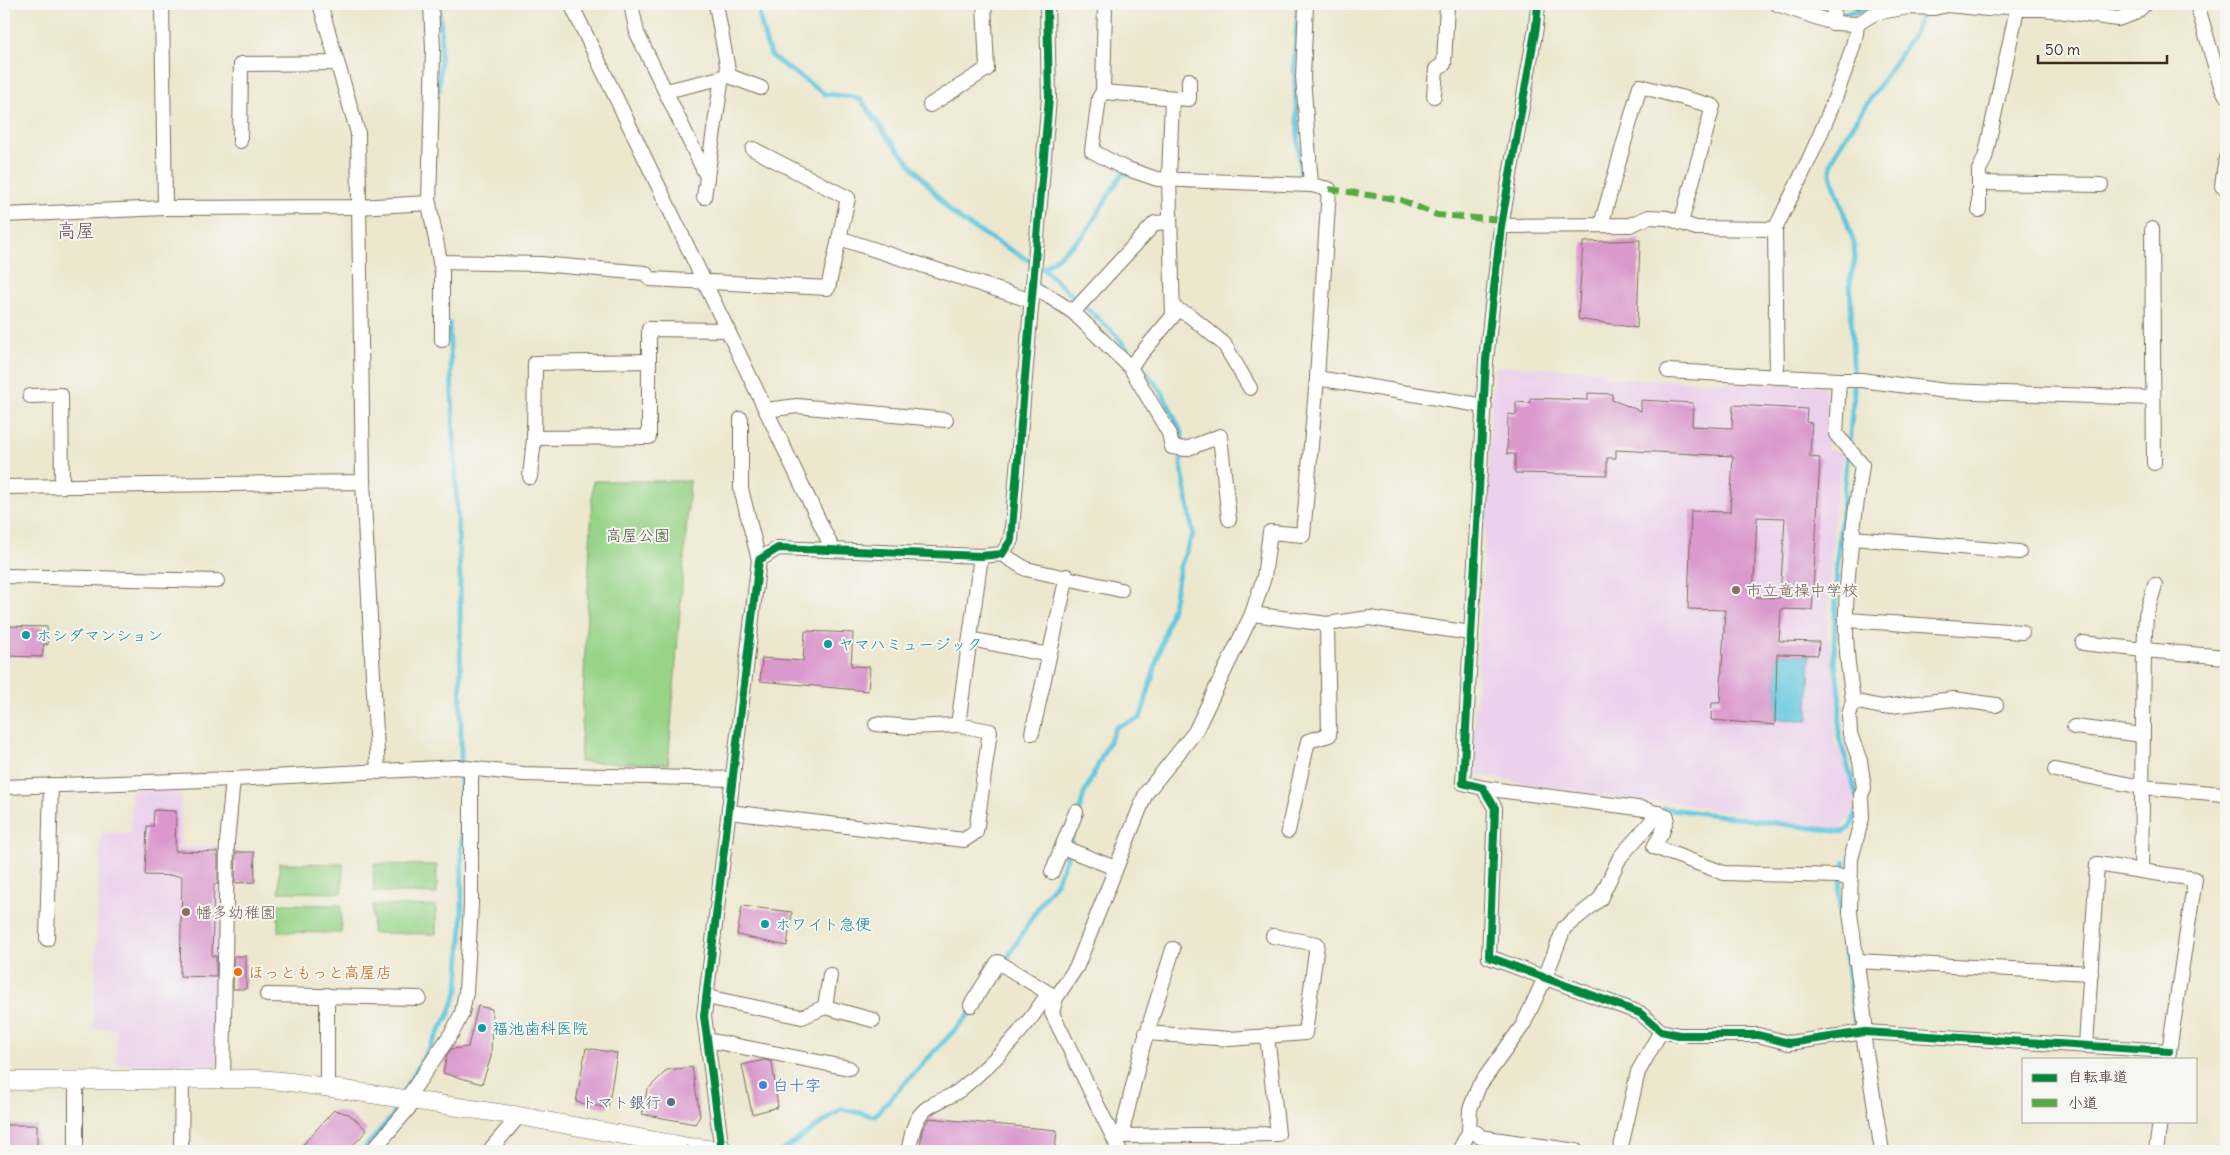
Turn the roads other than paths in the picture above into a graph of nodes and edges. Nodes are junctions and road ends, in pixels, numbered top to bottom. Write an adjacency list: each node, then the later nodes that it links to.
1 (162, 4): 42 (street)
2 (320, 4): 20 (street)
3 (431, 4): 40 (street)
4 (571, 4): 53 (street)
5 (631, 4): 25 (street)
6 (716, 4): 21 (street)
7 (984, 4): 29 (street)
8 (1047, 4): 54 (street)
9 (1106, 4): 26 (street)
10 (1306, 4): 36 (street)
11 (1447, 4): 27 (street)
12 (1538, 4): 48 (street)
13 (1777, 4): 18 (street)
14 (2145, 4): 17 (street)
15 (2197, 4): 24 (street)
16 (2017, 9): 17 (street); 19 (street); 35 (street)
17 (2080, 9)
18 (1833, 14): 19 (street)
19 (1857, 24): 49 (street)
20 (337, 63): 30 (street); 41 (street)
21 (725, 76): 23 (street); 25 (street); 33 (street)
22 (1189, 80): 28 (street)
23 (761, 88)
24 (2224, 88)
25 (666, 91): 33 (street)
26 (1103, 92): 28 (street); 34 (street)
27 (1434, 96)
28 (1172, 98): 34 (street)
29 (930, 105)
30 (240, 141)
31 (753, 149): 51 (street)
32 (2226, 158): 38 (street)
33 (707, 176): 39 (street)
34 (1169, 183): 36 (street); 45 (street)
35 (1979, 183): 37 (street); 43 (street)
36 (1305, 185): 64 (street)
37 (2101, 185)
38 (2226, 186)
39 (704, 197)
40 (429, 203): 41 (street); 52 (street)
41 (358, 207): 42 (street); 76 (street)
42 (165, 208): 44 (street)
43 (1979, 210)
44 (4, 215)
45 (1170, 222): 56 (street); 57 (street)
46 (1681, 223): 47 (street); 47 (street); 49 (street)
47 (1601, 225): 48 (street)
48 (1501, 226): 69 (street)
49 (1774, 229): 63 (street)
50 (2152, 229): 68 (street)
51 (839, 238): 53 (street); 55 (street)
52 (444, 262): 53 (street); 59 (street)
53 (704, 281): 58 (street)
54 (1033, 286): 55 (street); 56 (street)
55 (1032, 301): 83 (street)
56 (1078, 307): 61 (street)
57 (1173, 308): 61 (street); 66 (street)
58 (728, 330): 60 (street); 70 (street)
59 (442, 340)
60 (649, 361): 73 (street); 73 (street)
61 (1134, 362): 79 (street)
62 (1668, 371): 63 (street)
63 (1777, 377): 65 (street)
64 (1317, 378): 69 (street); 91 (street)
65 (1850, 380): 68 (street); 80 (street)
66 (1250, 388)
67 (30, 396): 77 (street)
68 (2152, 398): 74 (street)
69 (1485, 406): 95 (street)
70 (766, 410): 72 (street); 81 (street)
71 (741, 419): 85 (street)
72 (946, 420)
73 (534, 438): 75 (street)
74 (2154, 463)
75 (530, 477)
76 (363, 482): 77 (street); 110 (street)
77 (62, 486): 78 (street)
78 (4, 487)
79 (1228, 519)
80 (1852, 538): 82 (street); 92 (street)
81 (833, 550): 84 (street); 85 (street)
82 (2019, 552)
83 (1002, 554): 84 (street); 87 (street)
84 (981, 556): 96 (street)
85 (759, 560): 112 (street)
86 (4, 576): 88 (street)
87 (1067, 576): 90 (street); 99 (street)
88 (218, 581)
89 (2155, 585): 98 (street)
90 (1121, 590)
91 (1252, 614): 93 (street); 123 (street)
92 (1847, 620): 94 (street); 101 (street)
93 (1327, 624): 95 (street); 121 (street)
94 (2022, 632)
95 (1471, 633): 116 (street)
96 (970, 639): 99 (street); 104 (street)
97 (2084, 643): 98 (street)
98 (2144, 650): 100 (street); 107 (street)
99 (1050, 655): 106 (street)
100 (2226, 657)
101 (1853, 701): 102 (street); 126 (street)
102 (1996, 705)
103 (876, 724): 104 (street)
104 (958, 725): 118 (street)
105 (2074, 727): 107 (street)
106 (1032, 732)
107 (2143, 735): 115 (street)
108 (464, 768): 110 (street); 112 (street); 155 (street)
109 (2054, 770): 115 (street)
110 (378, 772): 111 (street)
111 (234, 779): 113 (street); 151 (street)
112 (733, 779): 118 (street)
113 (51, 785): 114 (street); 128 (street)
114 (4, 787)
115 (2142, 787): 117 (street); 124 (street)
116 (1483, 788): 120 (street); 133 (street)
117 (2223, 794)
118 (729, 812): 137 (street)
119 (1076, 812): 122 (street)
120 (1659, 813): 126 (street); 133 (street)
121 (1288, 831)
122 (1067, 849): 123 (street); 125 (street)
123 (1115, 868): 136 (street)
124 (2140, 871): 131 (street); 148 (street)
125 (1052, 872)
126 (1844, 878): 130 (street)
127 (1273, 936): 145 (street)
128 (47, 939)
129 (1173, 949): 143 (street)
130 (1856, 961): 131 (street); 144 (street)
131 (2091, 973): 147 (street)
132 (830, 975): 140 (street)
133 (1545, 978): 142 (street); 158 (street)
134 (267, 995): 135 (street)
135 (327, 995): 138 (street); 154 (street)
136 (1052, 995): 139 (street); 159 (street); 166 (street)
137 (706, 997): 140 (street); 146 (street)
138 (419, 998)
139 (971, 1005)
140 (825, 1007): 141 (street)
141 (873, 1020)
142 (1661, 1031): 144 (street); 169 (street)
143 (1146, 1033): 145 (street); 159 (street)
144 (1860, 1033): 147 (street); 170 (street)
145 (1267, 1035): 159 (street)
146 (707, 1040): 149 (street); 165 (street)
147 (2086, 1046): 148 (street)
148 (2169, 1055)
149 (849, 1068)
150 (182, 1079): 151 (street); 153 (street); 162 (street)
151 (223, 1079): 154 (street)
152 (4, 1081): 153 (street)
153 (76, 1081): 161 (street)
154 (327, 1087): 155 (street)
155 (404, 1100): 156 (street); 163 (street)
156 (519, 1116): 164 (street); 165 (street)
157 (2160, 1122): 171 (street)
158 (1469, 1132): 160 (street); 167 (street)
159 (1119, 1143)
160 (1537, 1149): 168 (street)
161 (76, 1151)
162 (181, 1151)
163 (372, 1151)
164 (489, 1151)
165 (724, 1151)
166 (908, 1151)
167 (1459, 1151)
168 (1576, 1151)
169 (1620, 1151)
170 (1882, 1151)
171 (2156, 1151)

